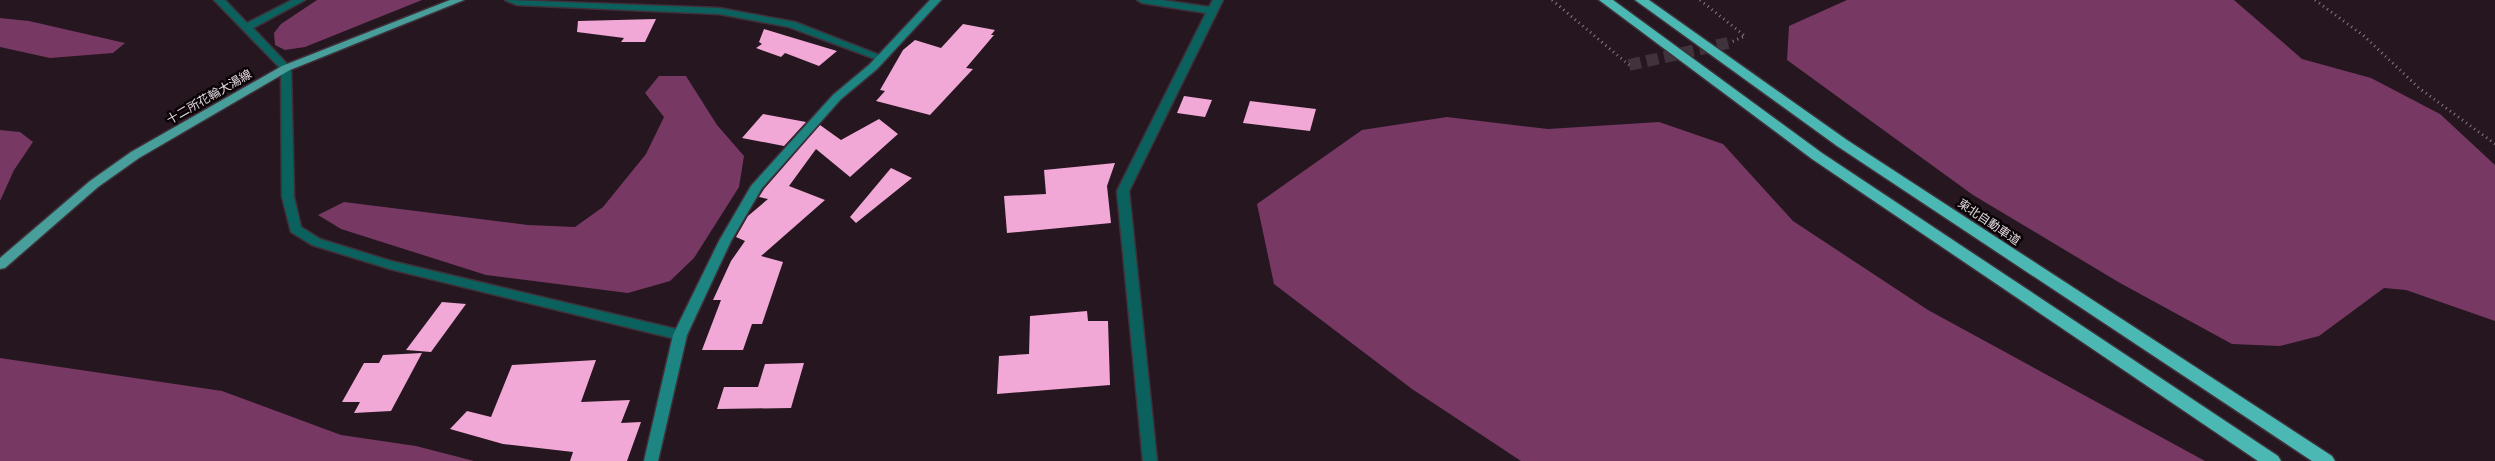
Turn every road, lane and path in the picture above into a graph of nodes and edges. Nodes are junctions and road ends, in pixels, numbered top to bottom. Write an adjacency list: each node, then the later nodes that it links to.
1 (219, 0): 13 (street)
2 (300, 0): 13 (street)
3 (459, 0): 17 (main road, 十二所花輪大湯線)
4 (510, 0): 15 (street)
5 (936, 0): 15 (street)
6 (1142, 0): 12 (street)
7 (1552, 0): 16 (path)
8 (1606, 0): 23 (highway)
9 (1641, 0): 24 (highway, 東北自動車道)
10 (1700, 0): 14 (path)
11 (2315, 0): 18 (path)
12 (1215, 6): 22 (street)
13 (247, 26): 17 (street)
14 (1728, 44)
15 (882, 58): 20 (street)
16 (1629, 65)
17 (286, 68): 19 (main road, 十二所花輪大湯線); 20 (street)
18 (2495, 144)
19 (0, 265)
20 (680, 335): 21 (street)
21 (651, 461)
22 (1150, 461)
23 (2272, 461)
24 (2326, 461)

